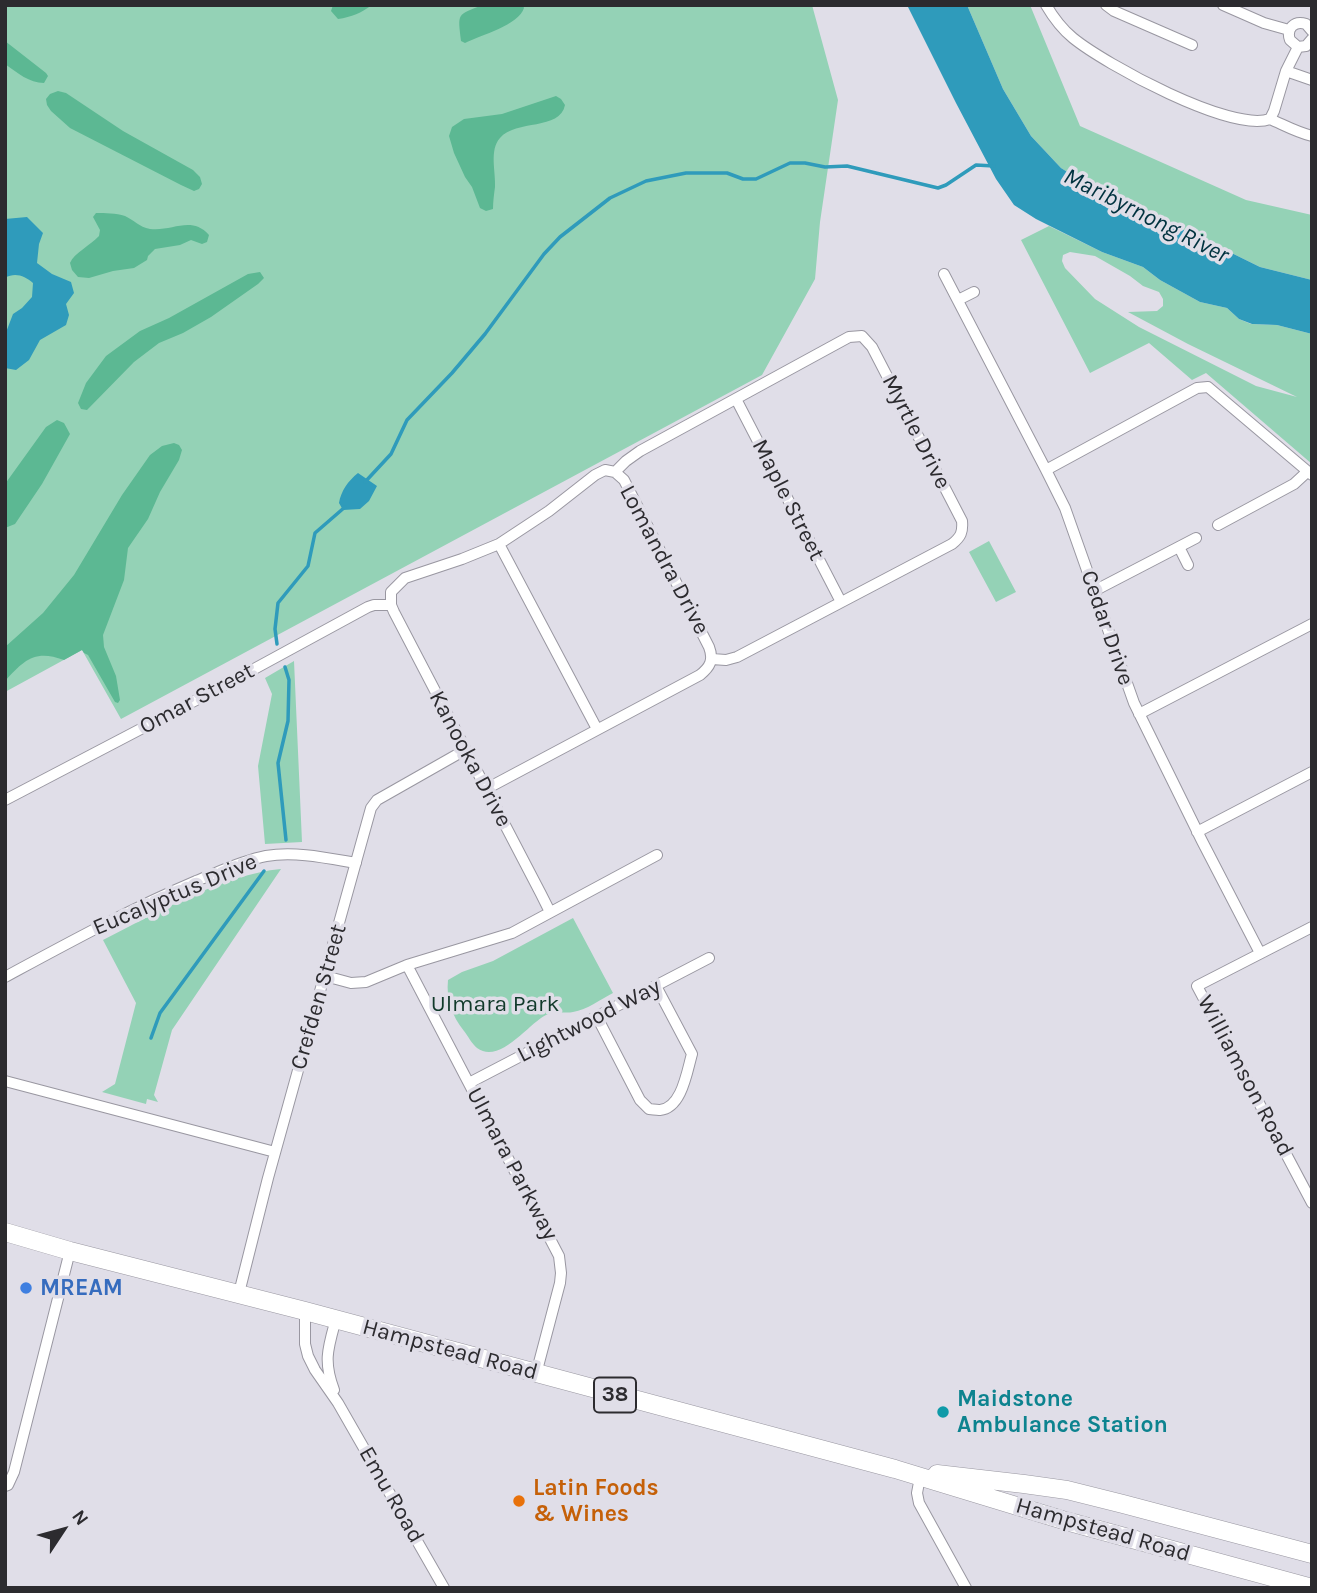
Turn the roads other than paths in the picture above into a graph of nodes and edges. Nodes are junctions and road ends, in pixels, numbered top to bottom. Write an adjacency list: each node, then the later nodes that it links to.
1 (1046, 5): 11 (street)
2 (1105, 5): 7 (street)
3 (1223, 5): 5 (street)
4 (1312, 29): 5 (street)
5 (1289, 30): 8 (street)
6 (1312, 39): 8 (street)
7 (1192, 45)
8 (1298, 47): 9 (street)
9 (1286, 71): 10 (street); 11 (street)
10 (1312, 80)
11 (1269, 119): 12 (street)
12 (1312, 136)
13 (944, 274): 15 (street, Cedar Drive)
14 (974, 292): 15 (street)
15 (958, 300): 17 (street, Cedar Drive)
16 (736, 399): 18 (street, Myrtle Drive); 26 (street, Maple Street); 26 (street, Myrtle Drive)
17 (1046, 470): 19 (street); 25 (street, Cedar Drive)
18 (615, 472): 22 (street, Lomandra Drive); 29 (street, Lomandra Drive)
19 (1309, 474): 20 (street)
20 (1218, 525)
21 (1196, 538): 23 (street)
22 (499, 544): 27 (street, Lomandra Drive); 31 (street)
23 (1179, 547): 24 (street); 25 (street)
24 (1188, 565)
25 (1094, 591): 30 (street, Cedar Drive)
26 (841, 602): 29 (street, Myrtle Drive)
27 (391, 606): 32 (street, Kanooka Drive); 35 (street, Omar Street)
28 (1312, 624): 30 (street)
29 (712, 659): 31 (street, Lomandra Drive)
30 (1139, 714): 36 (street, Cedar Drive)
31 (597, 729): 34 (street, Lomandra Drive)
32 (465, 750): 34 (street, Kanooka Drive); 38 (street, Crefden Street)
33 (1312, 772): 36 (street)
34 (485, 789): 39 (street, Kanooka Drive)
35 (5, 800)
36 (1197, 832): 41 (street, Cedar Drive)
37 (657, 855): 39 (street)
38 (356, 863): 44 (street, Crefden Street); 45 (street, Eucalyptus Drive)
39 (550, 912): 43 (street)
40 (1312, 927): 41 (street)
41 (1260, 953): 51 (street, Williamson Road)
42 (709, 958): 46 (street, Lightwood Way)
43 (407, 965): 44 (street); 49 (street, Ulmara Parkway)
44 (325, 976): 50 (street, Crefden Street)
45 (5, 977)
46 (656, 986): 47 (street, Lightwood Way); 47 (street)
47 (597, 1017): 49 (street, Lightwood Way)
48 (5, 1081): 50 (street)
49 (469, 1083): 57 (street, Ulmara Parkway)
50 (275, 1152): 54 (street, Crefden Street)
51 (1312, 1203)
52 (5, 1232): 53 (main road, Hampstead Road / 38)
53 (70, 1251): 54 (main road, Hampstead Road / 38); 61 (street)
54 (239, 1293): 55 (main road, Hampstead Road / 38)
55 (305, 1311): 56 (main road, Hampstead Road / 38); 58 (street, Emu Road)
56 (336, 1319): 57 (main road, Hampstead Road / 38); 58 (street, Emu Road)
57 (536, 1374): 59 (main road, Hampstead Road / 38)
58 (338, 1403): 64 (street, Emu Road)
59 (895, 1469): 60 (main road, Hampstead Road / 38); 62 (main road, Hampstead Road / 38)
60 (920, 1477): 63 (main road, Hampstead Road / 38); 65 (street)
61 (5, 1486)
62 (1312, 1554)
63 (1278, 1584): 66 (main road, Hampstead Road / 38)
64 (444, 1588)
65 (965, 1588)
66 (1312, 1588)

